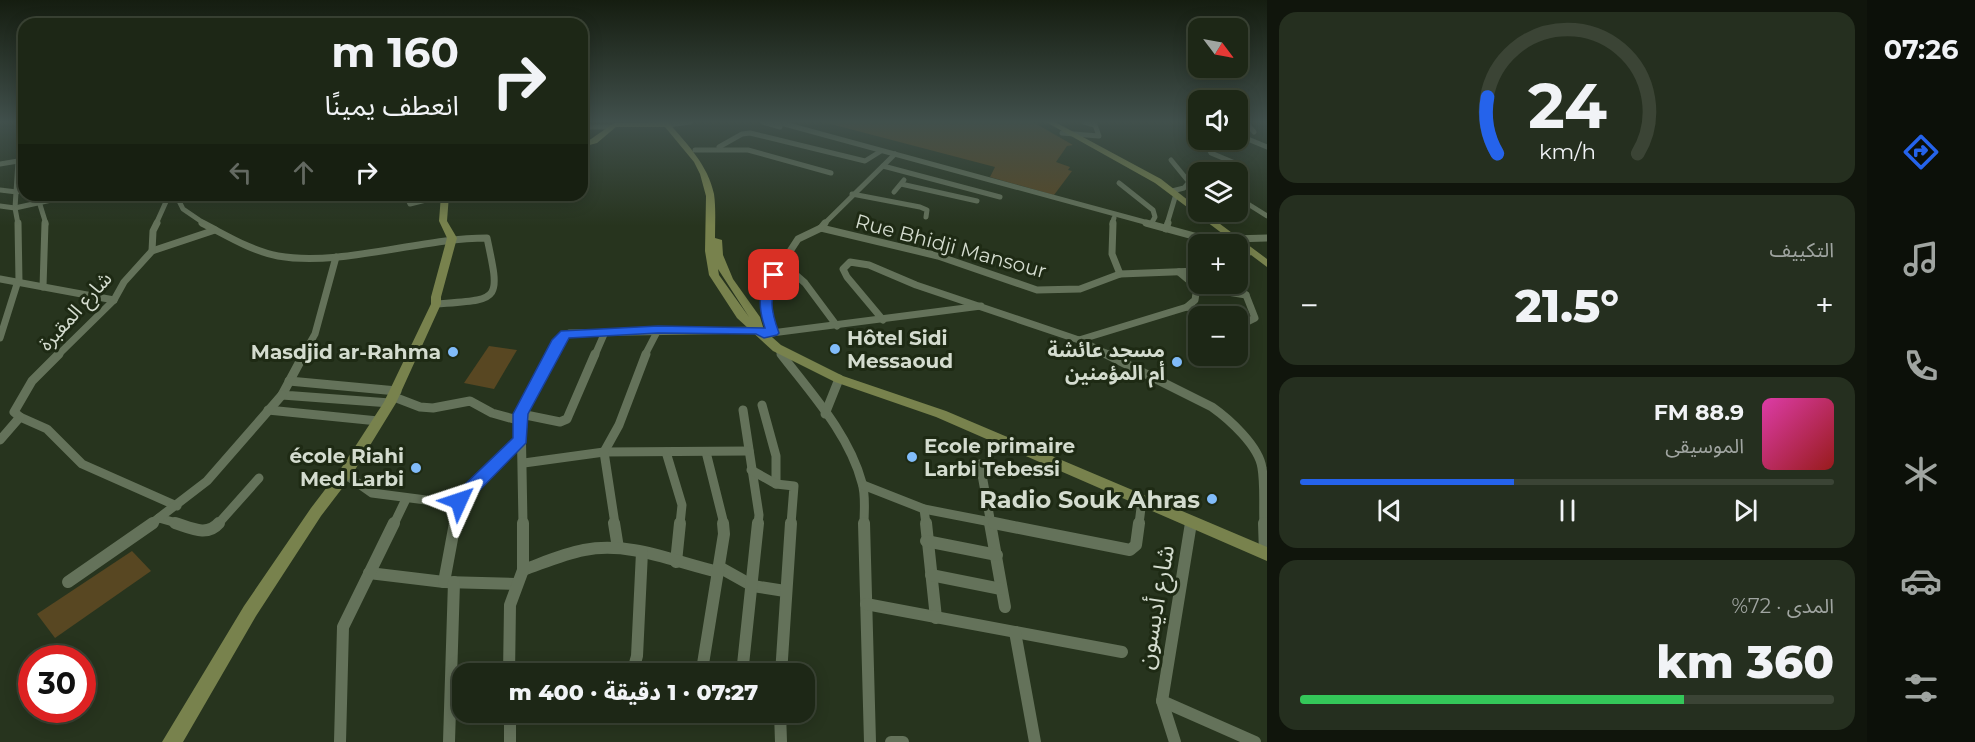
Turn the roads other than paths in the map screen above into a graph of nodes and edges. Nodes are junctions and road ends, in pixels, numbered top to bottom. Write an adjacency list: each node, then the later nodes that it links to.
1 (894, 156): 14 (street)
2 (694, 157): 42 (street)
3 (700, 157): 42 (street)
4 (775, 157): 15 (street)
5 (846, 157): 6 (street)
6 (871, 157)
7 (896, 157): 40 (street)
8 (896, 157): 41 (street)
9 (1106, 157): 24 (street)
10 (1115, 157): 24 (street)
11 (1171, 160): 24 (street)
12 (18, 161): 13 (street)
13 (0, 164)
14 (883, 166): 16 (street); 23 (street)
15 (831, 173)
16 (910, 173): 19 (street); 25 (street)
17 (1119, 183): 41 (street)
18 (18, 184): 21 (street)
19 (901, 184): 22 (street); 33 (street)
20 (0, 190): 21 (street)
21 (17, 192): 37 (street)
22 (894, 192)
23 (852, 194): 39 (street); 43 (street)
24 (1175, 195): 44 (street); 46 (street)
25 (1000, 197)
26 (38, 201): 34 (street)
27 (50, 201): 34 (street)
28 (166, 201): 52 (street)
29 (180, 201): 45 (street)
30 (407, 201): 31 (street)
31 (422, 201)
32 (445, 201): 48 (street)
33 (977, 201)
34 (38, 204): 37 (street); 65 (street)
35 (1248, 204): 38 (street)
36 (0, 206): 37 (street)
37 (15, 208): 64 (street)
38 (1267, 216)
39 (926, 217)
40 (1114, 218): 49 (street); 61 (street)
41 (1151, 225): 44 (street)
42 (714, 227): 78 (street)
43 (821, 228): 56 (street); 61 (street, Rue Bhidji Mansour)
44 (1166, 229): 47 (street)
45 (215, 230): 52 (street); 55 (street)
46 (1222, 234)
47 (1188, 235)
48 (452, 238): 55 (street); 70 (street); 70 (street)
49 (1188, 238)
50 (1267, 238): 51 (street)
51 (1248, 245)
52 (152, 251): 69 (street, شارع المقبرة)
53 (1248, 253): 57 (street)
54 (1248, 255): 58 (street)
55 (336, 257): 83 (street)
56 (782, 262): 75 (street); 78 (street)
57 (1267, 264)
58 (1267, 271)
59 (1179, 272): 60 (street, Rue Bhidji Mansour); 61 (street, Rue Bhidji Mansour); 63 (street)
60 (1188, 272)
61 (1120, 274)
62 (0, 279): 64 (street)
63 (1188, 280)
64 (18, 283): 65 (street); 79 (street)
65 (43, 287): 69 (street)
66 (1196, 294): 72 (street)
67 (1240, 294): 68 (street)
68 (1246, 295): 74 (street)
69 (114, 300): 90 (street, شارع المقبرة)
70 (436, 304): 85 (street)
71 (983, 305): 73 (street); 73 (street); 80 (street)
72 (1187, 307): 80 (street)
73 (883, 320): 75 (street)
74 (1248, 321)
75 (837, 326): 78 (street)
76 (658, 330): 77 (street); 78 (street); 96 (street)
77 (605, 332): 91 (street); 91 (street)
78 (765, 332): 81 (street)
79 (0, 338)
80 (1079, 339): 117 (street)
81 (777, 348): 82 (street); 89 (street)
82 (839, 379): 89 (street); 107 (street)
83 (289, 381): 84 (street); 85 (street)
84 (282, 395): 85 (street); 87 (street)
85 (394, 397): 91 (street); 92 (street)
86 (762, 405): 104 (street)
87 (268, 410): 92 (street); 109 (street)
88 (743, 410): 95 (street)
89 (825, 414): 105 (street)
90 (20, 417): 94 (street, شارع المقبرة); 109 (street)
91 (521, 417): 93 (street)
92 (378, 421): 102 (street)
93 (521, 439): 99 (street); 108 (street)
94 (0, 440)
95 (749, 451): 98 (street); 101 (street)
96 (604, 452): 97 (street); 99 (street); 115 (street)
97 (666, 452): 98 (street); 119 (street)
98 (706, 452): 120 (street)
99 (524, 463): 121 (street)
100 (980, 464): 112 (street)
101 (751, 470): 104 (street); 127 (street)
102 (345, 474): 106 (street); 143 (street)
103 (259, 478): 111 (street)
104 (776, 484): 129 (street)
105 (863, 485): 110 (street); 130 (street)
106 (406, 499): 108 (street); 122 (street)
107 (1142, 500): 112 (street); 113 (street)
108 (459, 501): 125 (street)
109 (177, 506): 111 (street)
110 (924, 509): 112 (street); 114 (street)
111 (159, 518): 124 (street)
112 (991, 521): 118 (street)
113 (1191, 521): 117 (street); 140 (street, شارع أديسون)
114 (926, 541): 118 (street); 123 (street)
115 (618, 548): 116 (street); 121 (street)
116 (642, 552): 119 (street); 136 (street)
117 (1266, 554)
118 (997, 555): 128 (street)
119 (676, 562): 120 (street)
120 (719, 569): 127 (street); 137 (street)
121 (523, 570): 126 (street)
122 (369, 573): 125 (street); 144 (street)
123 (931, 575): 128 (street); 132 (street)
124 (68, 582)
125 (449, 582): 126 (street); 145 (street)
126 (516, 584): 135 (street)
127 (753, 586): 129 (street); 138 (street)
128 (1001, 590): 131 (street)
129 (785, 591): 139 (street)
130 (866, 604): 132 (street); 148 (street)
131 (1005, 607)
132 (936, 618): 133 (street)
133 (1015, 632): 134 (street); 151 (street)
134 (1122, 652)
135 (509, 663)
136 (635, 663)
137 (703, 663)
138 (743, 663)
139 (782, 663)
140 (1162, 701): 152 (street); 153 (street)
141 (510, 723): 146 (street)
142 (780, 723): 147 (street)
143 (172, 742)
144 (340, 742)
145 (448, 742)
146 (510, 742)
147 (781, 742)
148 (870, 742)
149 (891, 742): 150 (street)
150 (903, 742)
151 (1035, 742)
152 (1175, 742)
153 (1255, 742)

